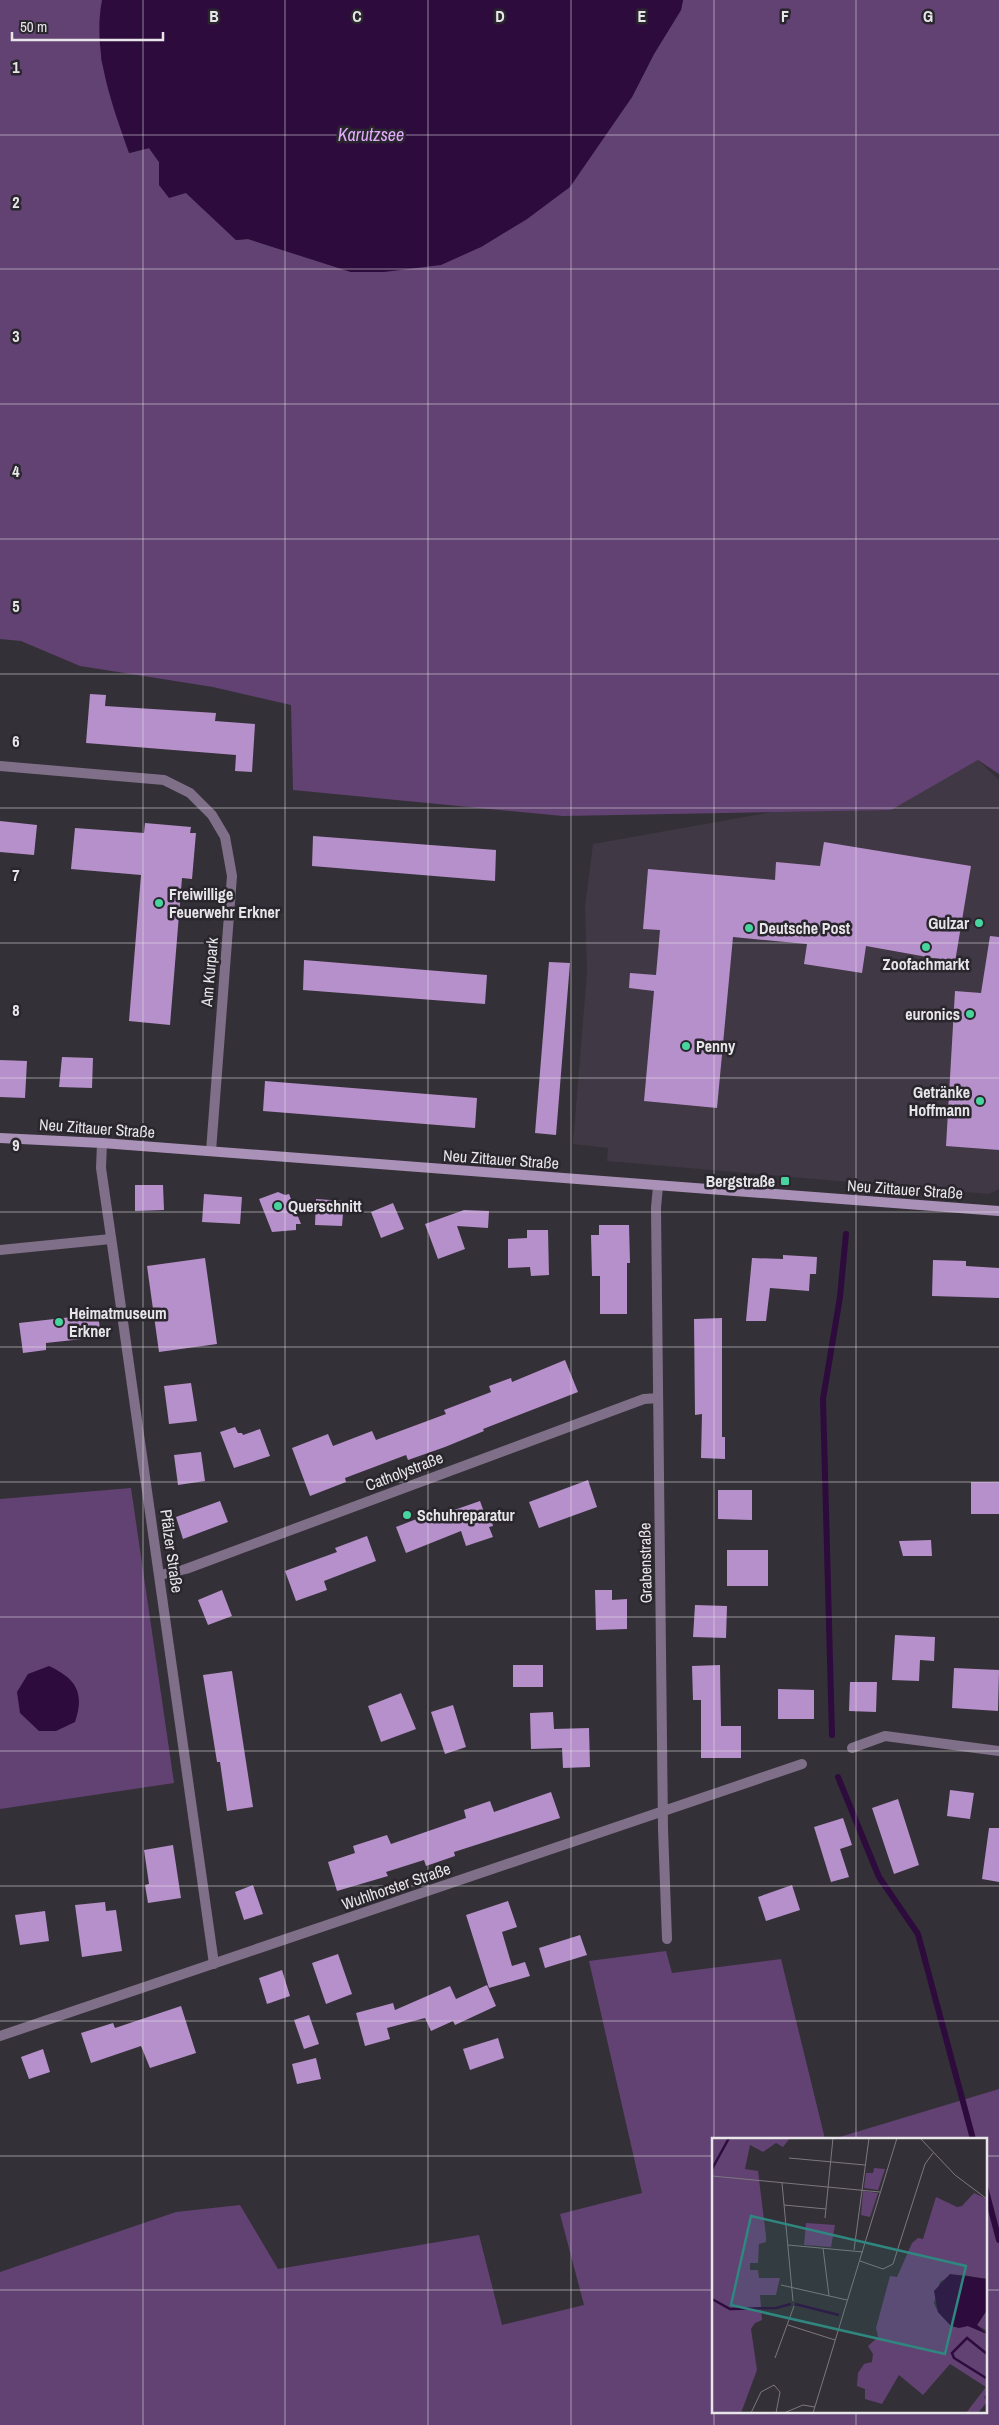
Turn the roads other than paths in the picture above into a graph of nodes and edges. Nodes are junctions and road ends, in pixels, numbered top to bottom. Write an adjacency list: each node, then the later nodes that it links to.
1 (0, 766): 4 (street, Am Kurpark)
2 (0, 1138): 3 (main road, Neu Zittauer Straße)
3 (102, 1143): 4 (main road, Neu Zittauer Straße); 7 (street, Pfälzer Straße)
4 (211, 1151): 5 (main road, Neu Zittauer Straße)
5 (658, 1186): 6 (main road, Neu Zittauer Straße); 9 (street, Grabenstraße)
6 (999, 1211)
7 (111, 1239): 8 (street); 10 (street, Pfälzer Straße)
8 (0, 1250)
9 (658, 1398): 10 (street, Catholystraße); 14 (street, Grabenstraße)
10 (160, 1574): 16 (street, Pfälzer Straße)
11 (852, 1748): 12 (street)
12 (999, 1750)
13 (802, 1764): 14 (street, Wuhlhorster Straße)
14 (664, 1810): 15 (street, Grabenstraße); 16 (street, Wuhlhorster Straße)
15 (667, 1939)
16 (214, 1964): 17 (street, Wuhlhorster Straße)
17 (0, 2036)

